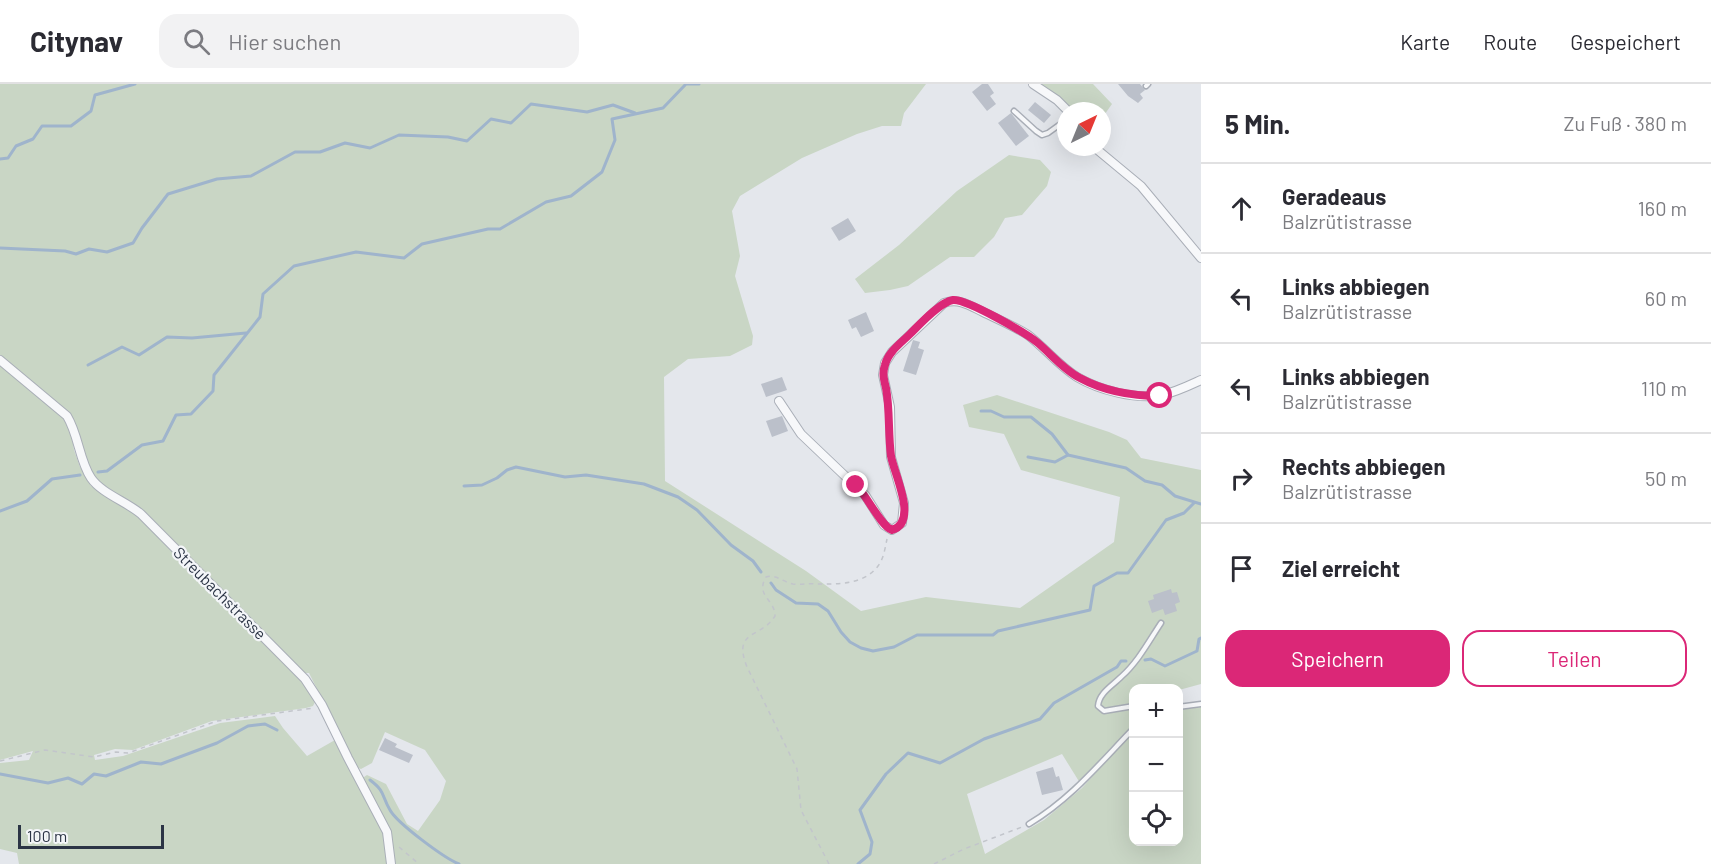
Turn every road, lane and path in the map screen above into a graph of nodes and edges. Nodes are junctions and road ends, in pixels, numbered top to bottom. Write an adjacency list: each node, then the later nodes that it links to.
1 (1033, 84): 2 (street)
2 (1059, 102)
3 (1014, 111): 4 (lane)
4 (1057, 126)
5 (1105, 156): 6 (street)
6 (1201, 258)
7 (0, 360): 13 (street, Streubachstrasse)
8 (1201, 380): 10 (street)
9 (779, 401): 10 (street)
10 (889, 529): 22 (path)
11 (1161, 623): 15 (lane)
12 (1201, 704): 14 (lane)
13 (322, 705): 17 (path); 19 (street, Streubachstrasse)
14 (1183, 706)
15 (1129, 707)
16 (1129, 733): 18 (lane)
17 (0, 761)
18 (1029, 824): 23 (path)
19 (389, 839): 20 (street, Streubachstrasse); 21 (path)
20 (391, 864)
21 (419, 864)
22 (829, 864)
23 (934, 864)

